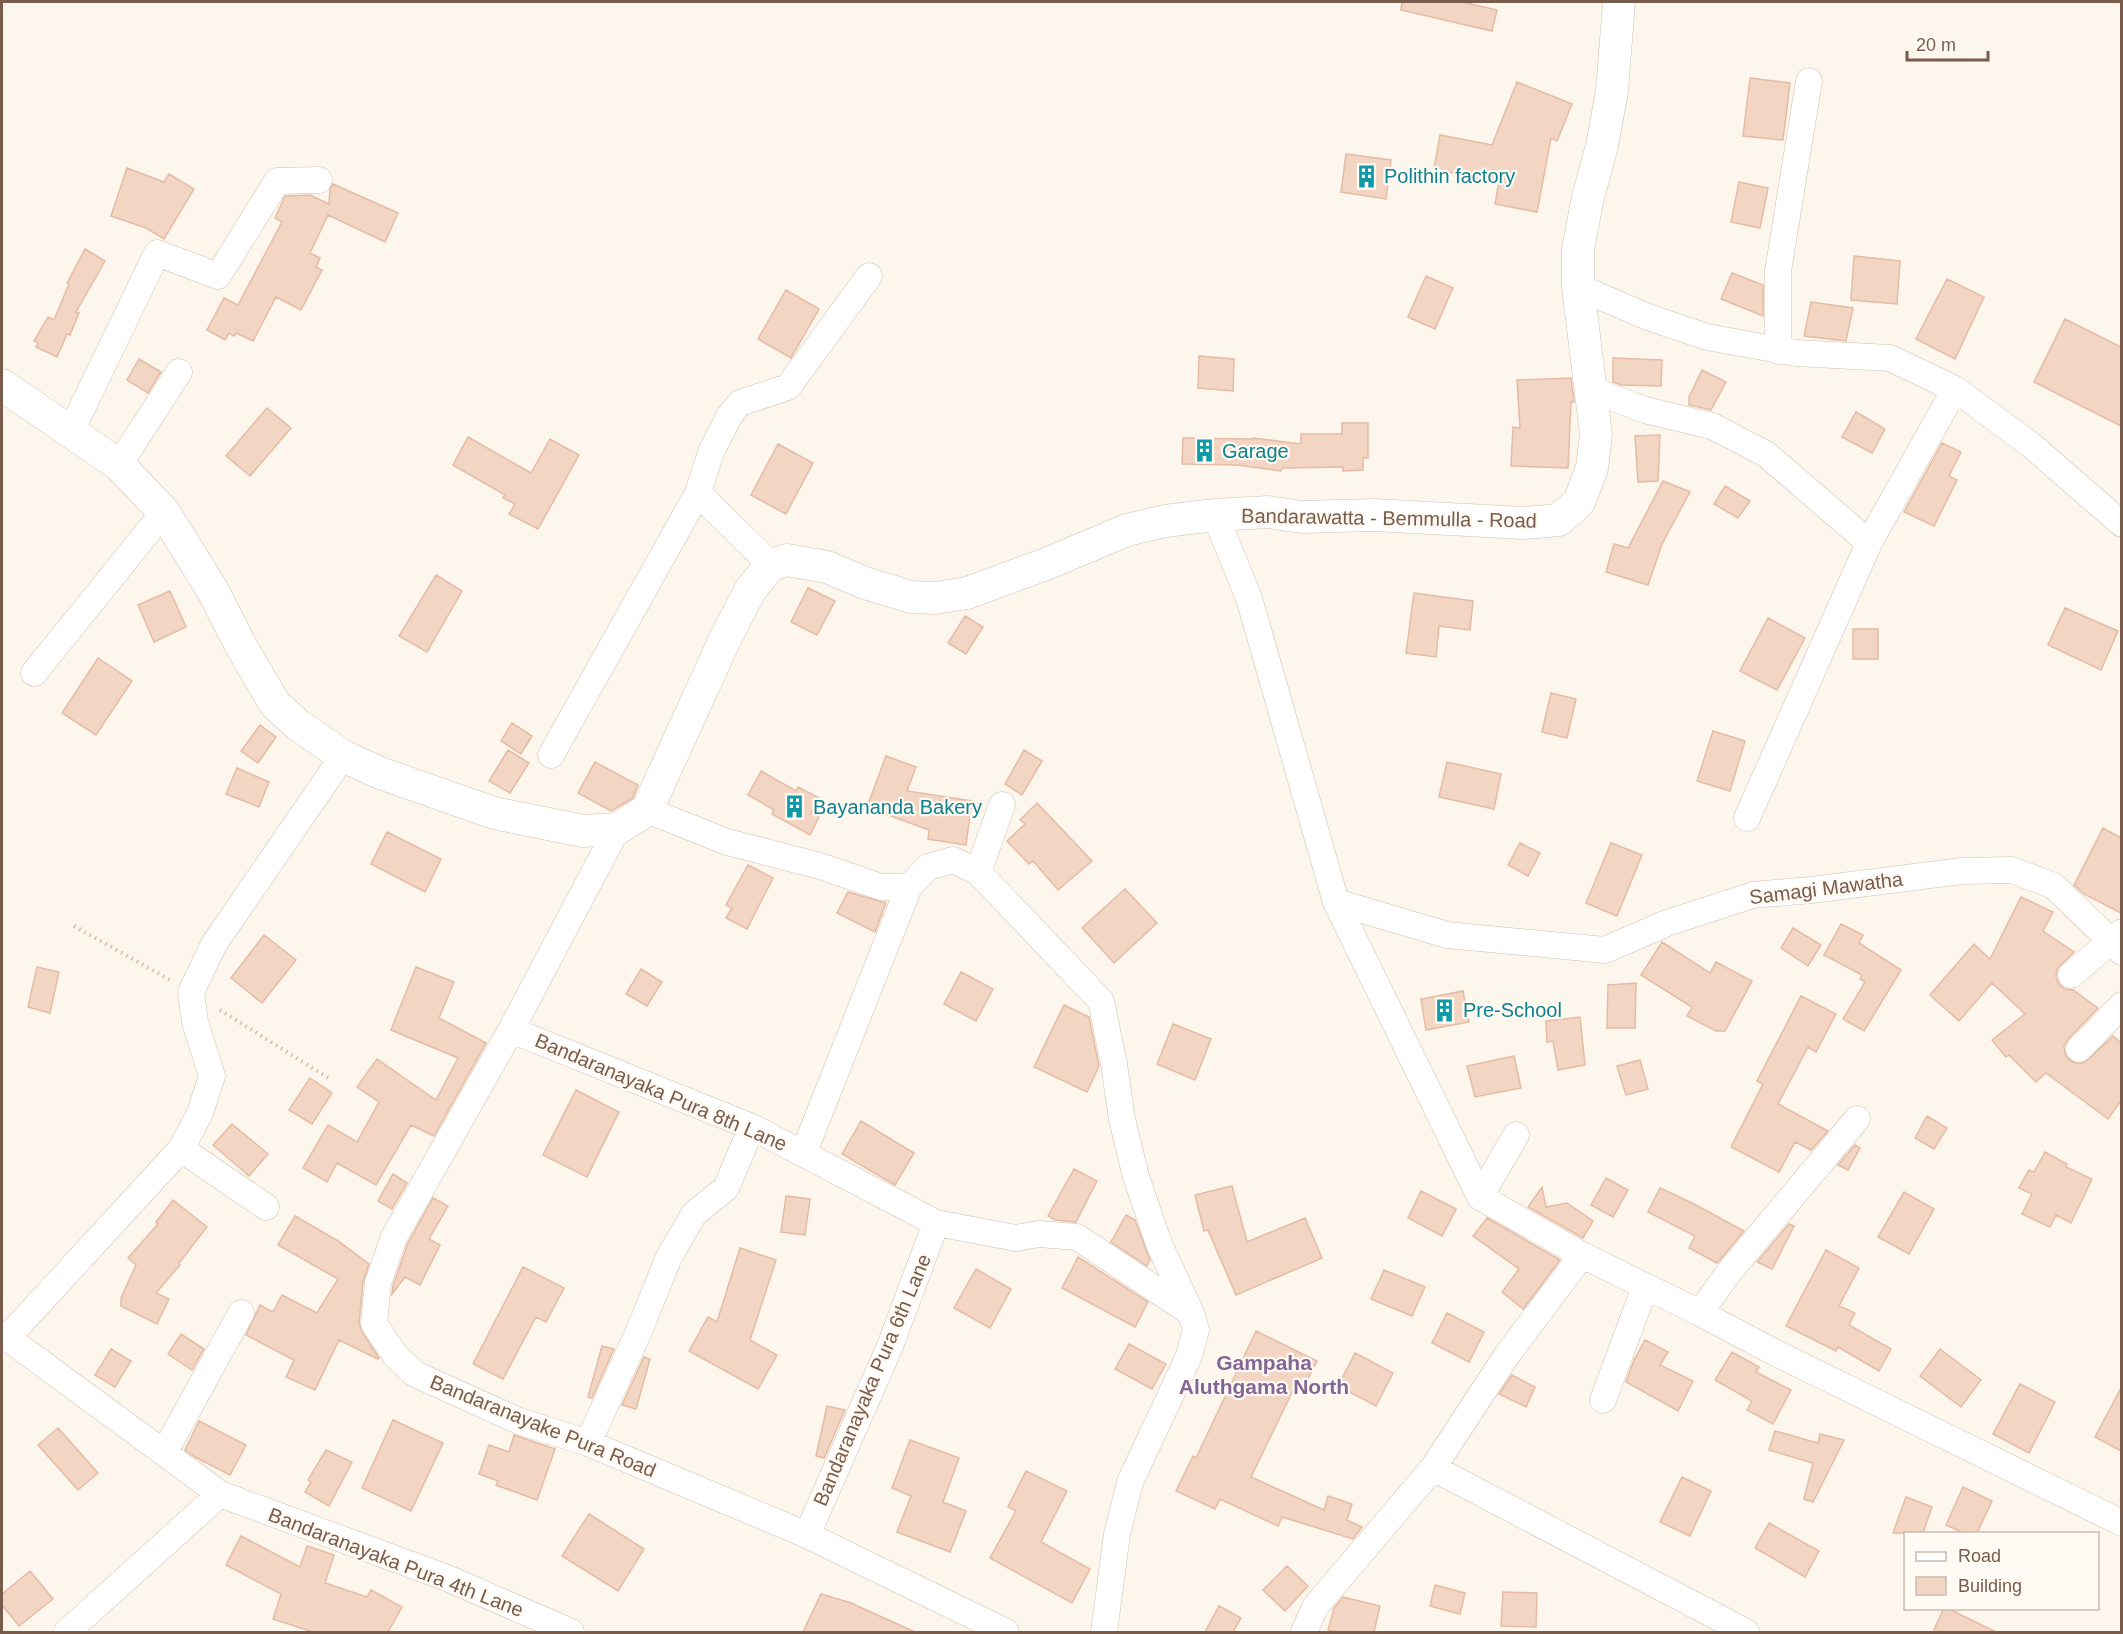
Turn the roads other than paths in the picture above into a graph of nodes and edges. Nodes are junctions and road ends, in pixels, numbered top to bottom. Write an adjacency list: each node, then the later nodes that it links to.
1 (1619, 2): 5 (street, Bandarawatta - Bemmulla - Road)
2 (1809, 81): 6 (street)
3 (319, 180): 11 (street)
4 (869, 276): 13 (street)
5 (1578, 287): 6 (street); 9 (street, Bandarawatta - Bemmulla - Road)
6 (1778, 351): 10 (street)
7 (179, 372): 12 (street)
8 (2, 385): 11 (street)
9 (1590, 389): 15 (street, Bandarawatta - Bemmulla - Road); 17 (street)
10 (1955, 389): 16 (street); 17 (street)
11 (71, 431): 12 (street)
12 (119, 465): 14 (street)
13 (698, 493): 18 (street); 20 (street)
14 (164, 512): 19 (street); 21 (street)
15 (1215, 515): 18 (street, Bandarawatta - Bemmulla - Road); 28 (street)
16 (2121, 524)
17 (1870, 540): 24 (street)
18 (771, 565): 23 (street)
19 (34, 673)
20 (551, 755)
21 (343, 756): 25 (street); 37 (street)
22 (1002, 805): 26 (street)
23 (647, 810): 25 (street); 27 (street)
24 (1747, 818)
25 (617, 829): 32 (street, Bandaranayake Pura Road)
26 (978, 872): 27 (street); 46 (street)
27 (909, 887): 38 (street)
28 (1336, 902): 29 (street, Samagi Mawatha); 39 (street)
29 (2118, 942): 30 (street)
30 (2071, 975)
31 (2121, 1005): 33 (street)
32 (512, 1030): 35 (street, Bandaranayaka Pura 8th Lane); 49 (street, Bandaranayake Pura Road)
33 (2079, 1049)
34 (1857, 1119): 44 (street)
35 (752, 1126): 38 (street, Bandaranayaka Pura 8th Lane); 49 (street)
36 (1516, 1135): 39 (street)
37 (181, 1149): 40 (street); 47 (street)
38 (804, 1152): 41 (street, Bandaranayaka Pura 8th Lane)
39 (1480, 1197): 42 (street)
40 (266, 1207)
41 (936, 1223): 46 (street, Bandaranayaka Pura 8th Lane); 54 (street, Bandaranayaka Pura 6th Lane)
42 (1582, 1255): 43 (street); 51 (street)
43 (1645, 1287): 44 (street); 48 (street)
44 (1700, 1312): 53 (street)
45 (241, 1313): 50 (street)
46 (1191, 1313): 58 (street)
47 (4, 1336): 50 (street, Bandaranayaka Pura 4th Lane)
48 (1603, 1400)
49 (588, 1443): 54 (street, Bandaranayake Pura Road)
50 (164, 1453): 52 (street, Bandaranayaka Pura 4th Lane)
51 (1432, 1468): 59 (street); 60 (street)
52 (220, 1494): 55 (street); 56 (street, Bandaranayaka Pura 4th Lane)
53 (2121, 1523)
54 (807, 1535): 57 (street, Bandaranayake Pura Road)
55 (67, 1632)
56 (571, 1632)
57 (1006, 1632)
58 (1104, 1632)
59 (1304, 1632)
60 (1746, 1632)

